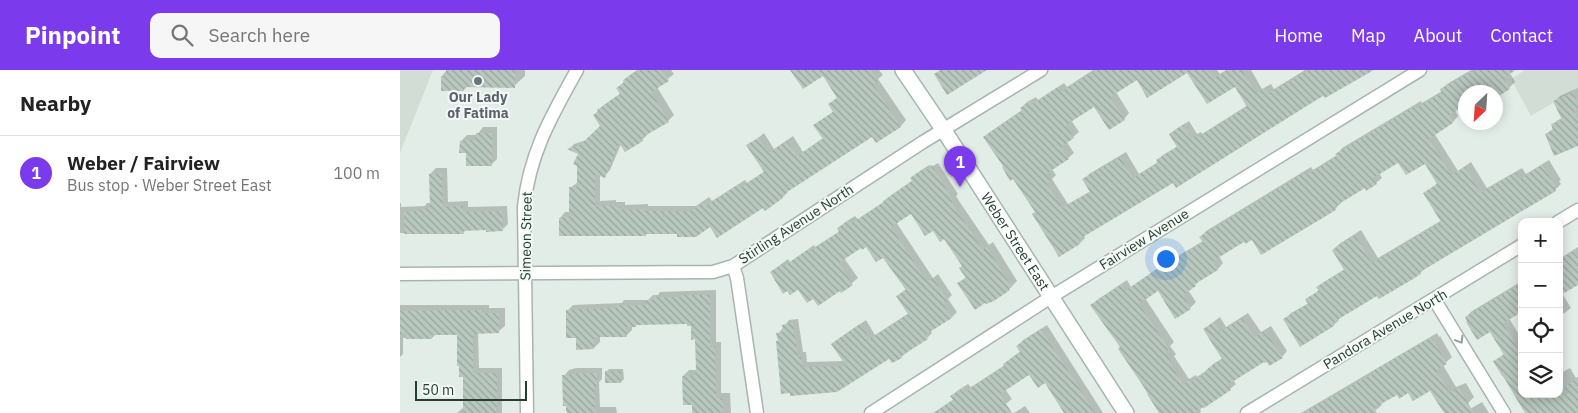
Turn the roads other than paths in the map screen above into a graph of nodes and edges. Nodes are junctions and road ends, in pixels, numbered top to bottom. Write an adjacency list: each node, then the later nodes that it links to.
1 (577, 70): 11 (street, Simeon Street)
2 (903, 70): 5 (main road, Weber Street East)
3 (1041, 70): 5 (street, Stirling Avenue North)
4 (1420, 70): 12 (street, Fairview Avenue)
5 (943, 129): 9 (street, Stirling Avenue North); 12 (main road, Weber Street East)
6 (1578, 210): 7 (street)
7 (1563, 219)
8 (1518, 246): 13 (street, Pandora Avenue North)
9 (733, 266): 11 (street, Stirling Avenue North); 15 (street)
10 (400, 274): 11 (street, Stirling Avenue North)
11 (525, 274): 14 (street, Simeon Street)
12 (1051, 297): 16 (street, Fairview Avenue); 17 (main road, Weber Street East)
13 (1434, 299): 18 (street, Pandora Avenue North); 19 (street, one-way to 19)
14 (527, 413)
15 (757, 413)
16 (871, 413)
17 (1126, 413)
18 (1247, 413)
19 (1504, 413)

